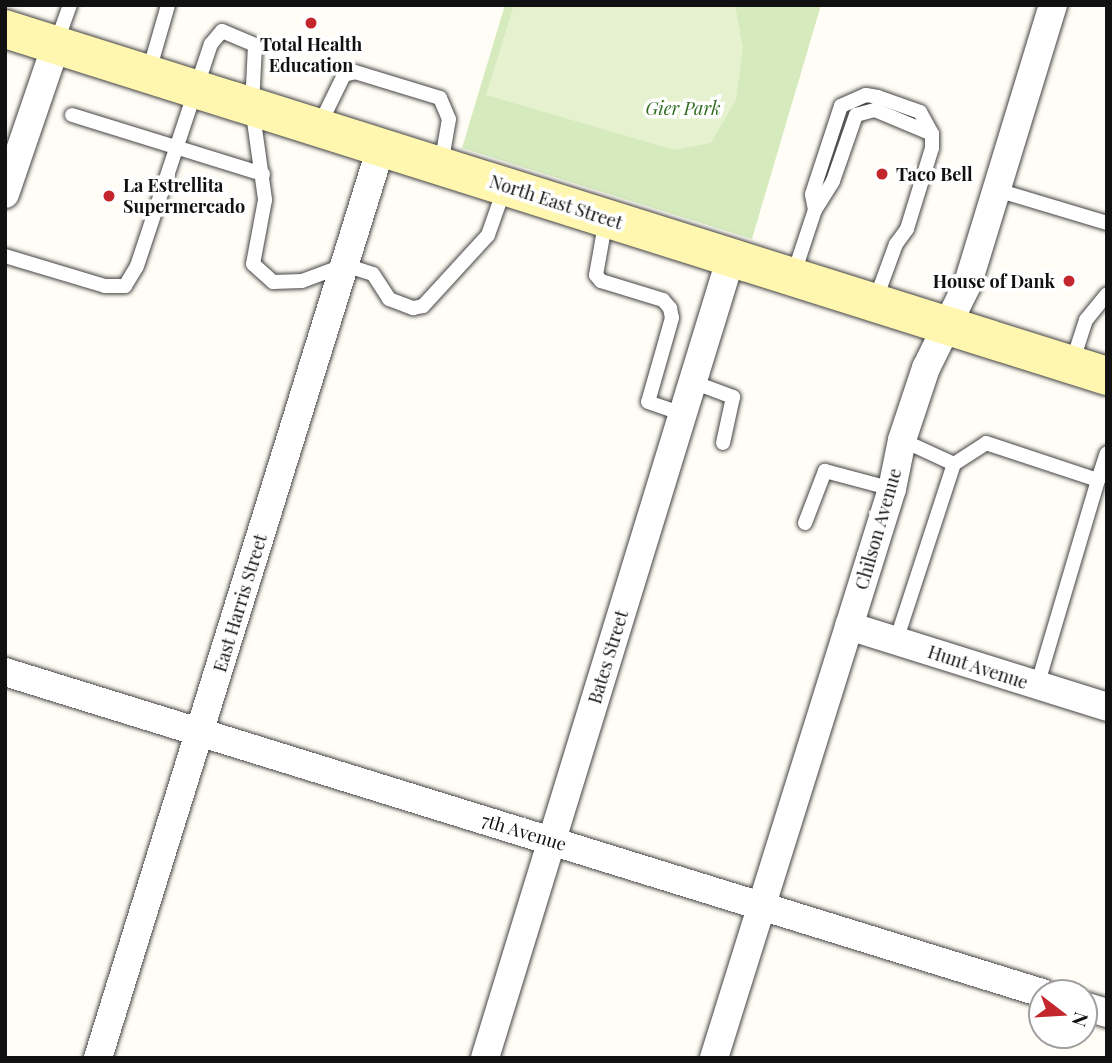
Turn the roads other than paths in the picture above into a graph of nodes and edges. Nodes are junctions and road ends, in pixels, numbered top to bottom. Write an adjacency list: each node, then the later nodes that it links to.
1 (70, 5): 5 (lane)
2 (168, 5): 6 (lane)
3 (1053, 5): 17 (street, Chilson Avenue)
4 (5, 29): 5 (main road, North East Street)
5 (56, 45): 6 (main road, North East Street); 15 (street)
6 (148, 75): 7 (main road, North East Street)
7 (195, 89): 8 (main road, North East Street); 8 (lane); 11 (lane)
8 (252, 107): 10 (main road, North East Street); 14 (lane)
9 (72, 115): 11 (lane)
10 (318, 128): 12 (main road, North East Street); 13 (lane)
11 (176, 147): 14 (lane); 20 (lane)
12 (381, 147): 13 (main road, North East Street); 22 (street, East Harris Street)
13 (441, 165): 16 (main road, North East Street)
14 (263, 174): 22 (lane)
15 (7, 185)
16 (505, 186): 18 (main road, North East Street); 22 (lane)
17 (997, 190): 19 (lane); 26 (street, Chilson Avenue)
18 (606, 218): 21 (main road, North East Street); 29 (lane)
19 (1107, 223)
20 (5, 256)
21 (731, 257): 23 (main road, North East Street); 28 (street, Bates Street)
22 (345, 265): 42 (street, East Harris Street)
23 (793, 277): 25 (main road, North East Street); 25 (lane)
24 (1107, 294): 27 (lane)
25 (875, 302): 26 (main road, North East Street)
26 (947, 324): 27 (main road, North East Street); 30 (street, Chilson Avenue)
27 (1089, 371)
28 (693, 382): 29 (street, Bates Street); 31 (lane)
29 (683, 414): 43 (street, Bates Street)
30 (902, 440): 33 (lane); 35 (street, Chilson Avenue)
31 (723, 443)
32 (1107, 453): 34 (lane)
33 (954, 464): 34 (lane); 38 (lane)
34 (1098, 480): 40 (lane)
35 (891, 489): 36 (lane); 37 (street, Chilson Avenue)
36 (805, 523)
37 (849, 626): 38 (street, Hunt Avenue); 44 (street, Chilson Avenue)
38 (896, 641): 40 (street, Hunt Avenue)
39 (5, 672): 42 (street, 7th Avenue)
40 (1037, 686): 41 (street, Hunt Avenue)
41 (1107, 707)
42 (200, 731): 43 (street, 7th Avenue); 46 (street, East Harris Street)
43 (552, 840): 44 (street, 7th Avenue); 47 (street, Bates Street)
44 (760, 906): 45 (street, 7th Avenue); 48 (street, Chilson Avenue)
45 (1028, 989)
46 (98, 1058)
47 (485, 1058)
48 (714, 1058)

